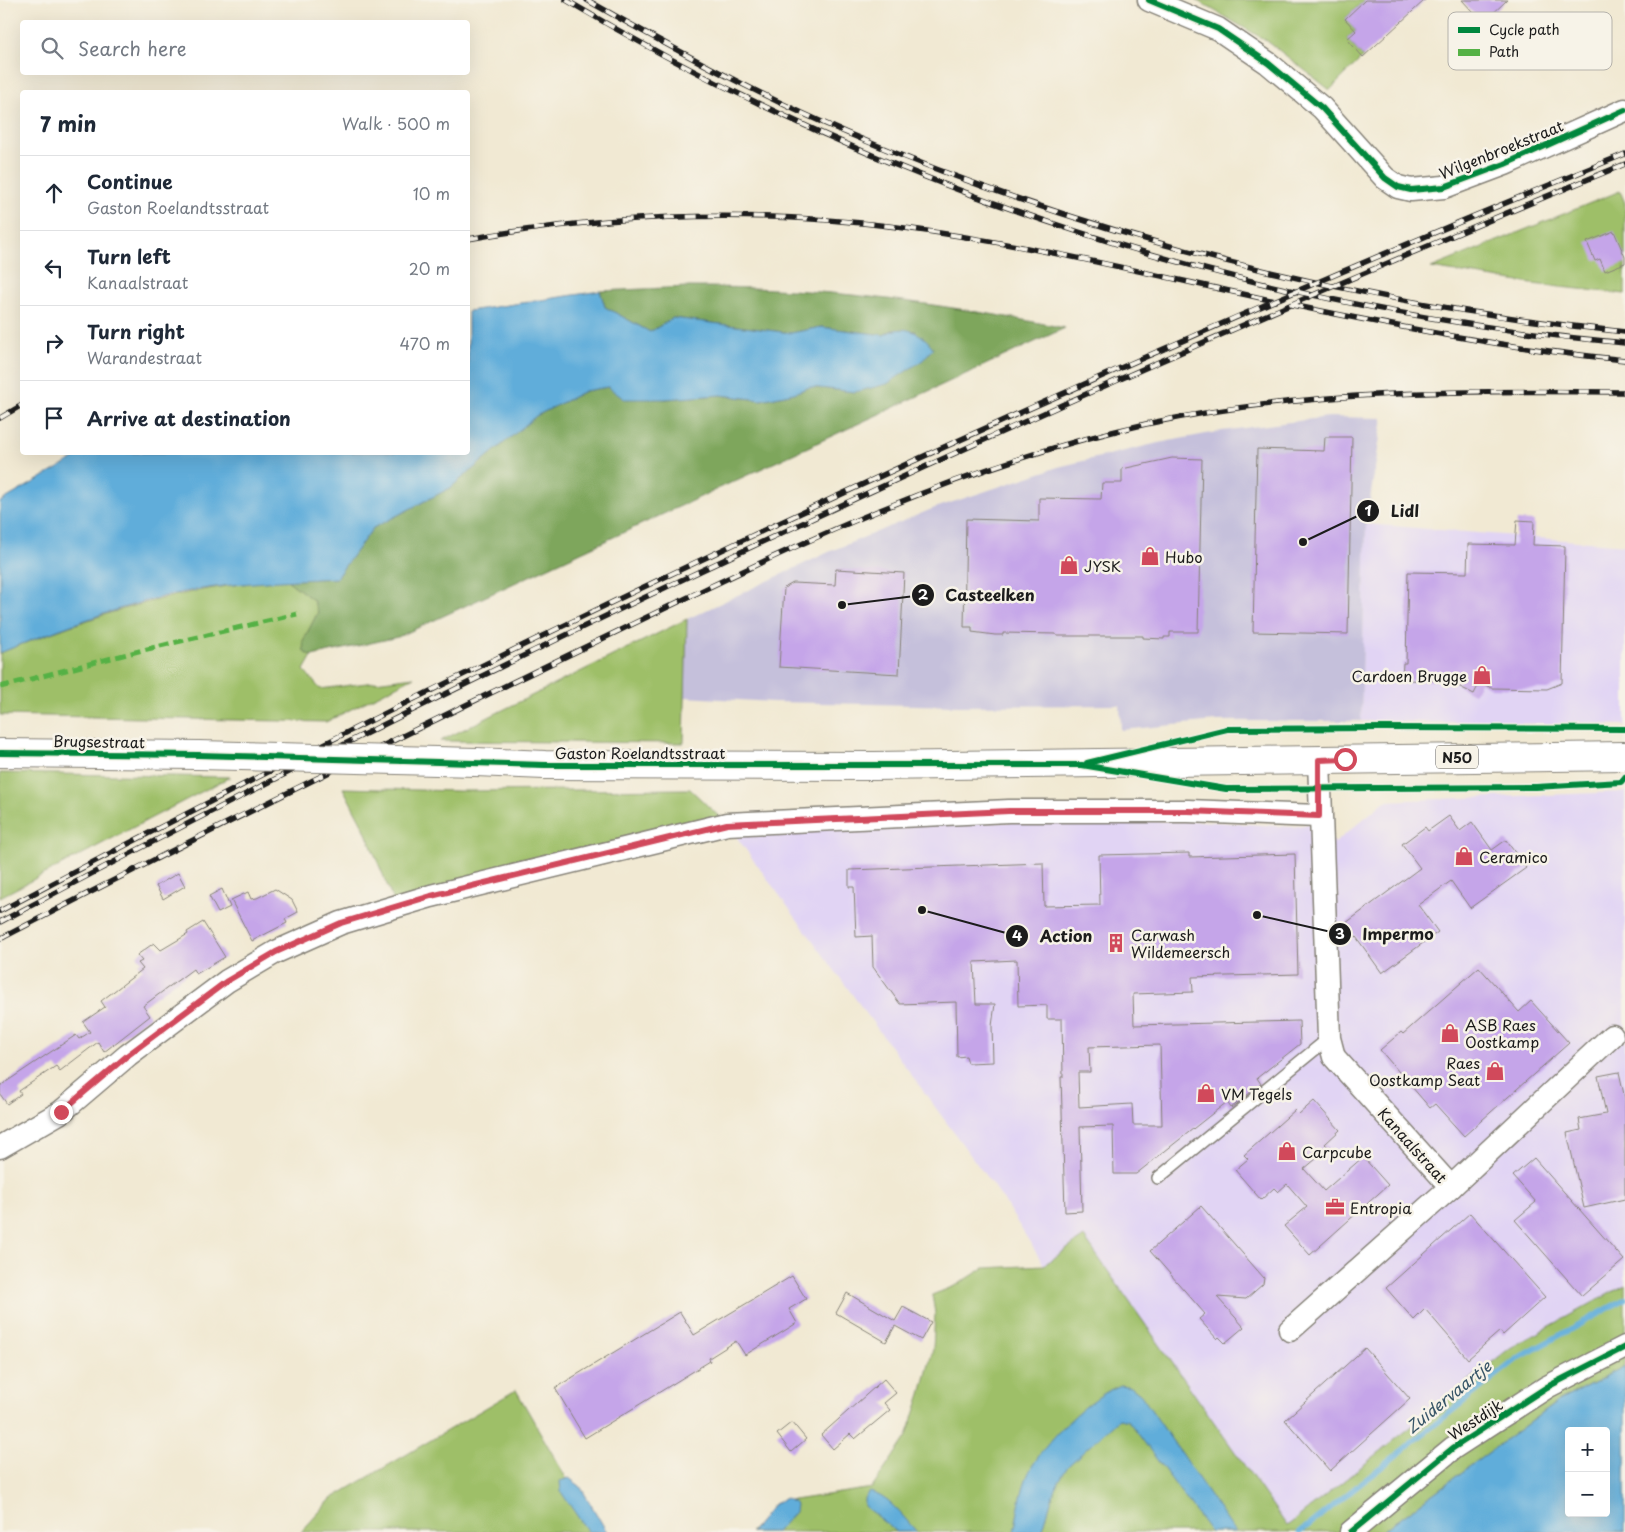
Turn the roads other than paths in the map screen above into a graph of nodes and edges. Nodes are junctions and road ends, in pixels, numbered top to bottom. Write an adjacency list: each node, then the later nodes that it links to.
1 (1149, 0): 2 (street, Wilgenbroekstraat)
2 (1625, 110)
3 (0, 753): 4 (main road, Brugsestraat / N50)
4 (198, 755): 6 (main road, Gaston Roelandtsstraat / N50, bridge)
5 (1625, 756): 6 (main road, Gaston Roelandtsstraat / N50)
6 (1319, 760): 7 (street, Kanaalstraat)
7 (1319, 816): 9 (street, Kanaalstraat); 10 (street)
8 (1612, 1036): 12 (street, Kanaalstraat)
9 (1329, 1038): 11 (lane); 12 (street, Kanaalstraat)
10 (0, 1147)
11 (1158, 1178)
12 (1451, 1187): 13 (street, Kanaalstraat)
13 (1290, 1330)
14 (1625, 1347): 15 (street, Westdijk)
15 (1351, 1532)

